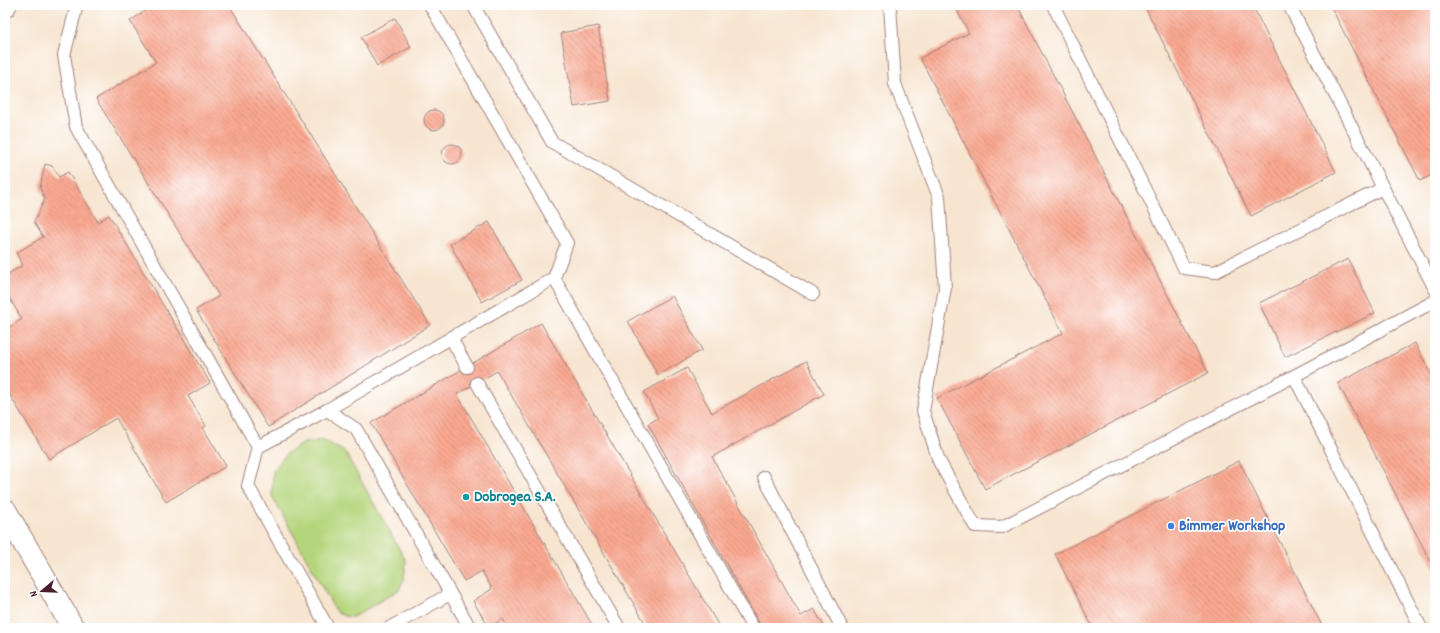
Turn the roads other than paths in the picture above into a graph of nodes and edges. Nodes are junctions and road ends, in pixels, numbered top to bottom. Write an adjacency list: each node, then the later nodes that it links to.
1 (77, 5): 17 (lane)
2 (430, 5): 8 (lane)
3 (473, 5): 10 (lane)
4 (890, 5): 14 (lane)
5 (1053, 5): 7 (lane)
6 (1289, 5): 7 (lane)
7 (1383, 188): 9 (lane)
8 (554, 278): 12 (lane); 26 (lane)
9 (1435, 289)
10 (813, 294)
11 (1435, 301): 14 (lane)
12 (451, 338): 13 (lane); 16 (lane)
13 (467, 367)
14 (1294, 376): 28 (lane)
15 (476, 383): 25 (lane)
16 (327, 410): 17 (lane); 20 (lane)
17 (258, 447): 22 (lane)
18 (764, 477): 27 (lane)
19 (5, 510): 21 (street)
20 (450, 594): 23 (lane); 24 (lane)
21 (73, 628)
22 (328, 628)
23 (390, 628)
24 (470, 628)
25 (619, 628)
26 (753, 628)
27 (842, 628)
28 (1421, 628)

